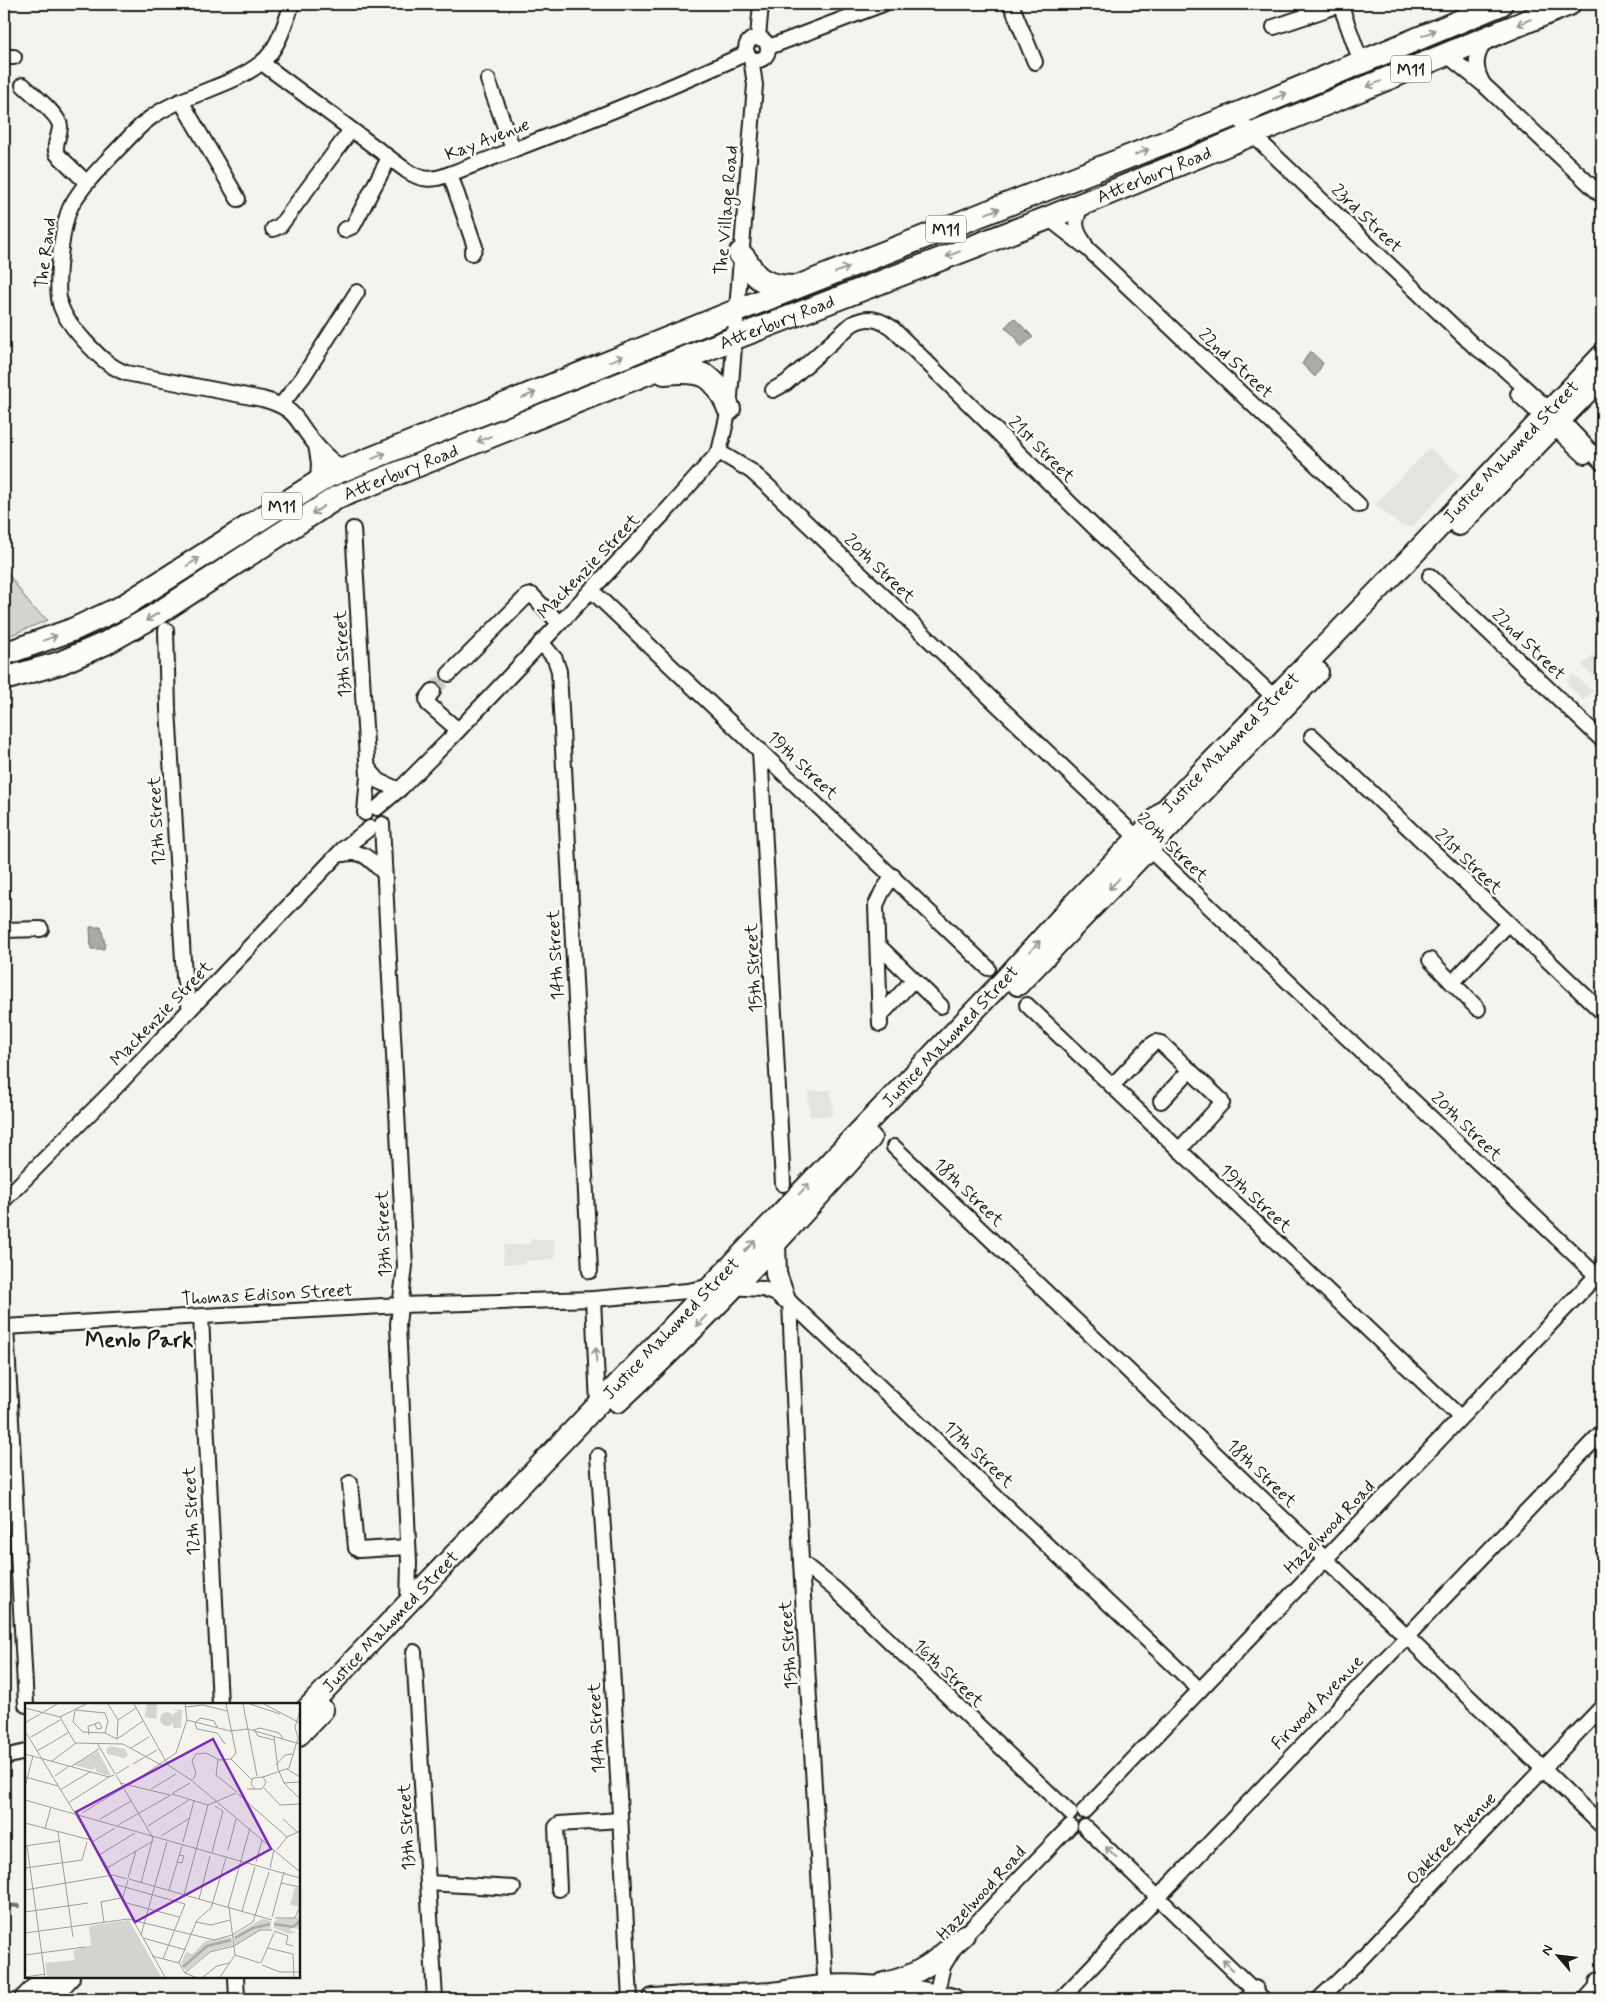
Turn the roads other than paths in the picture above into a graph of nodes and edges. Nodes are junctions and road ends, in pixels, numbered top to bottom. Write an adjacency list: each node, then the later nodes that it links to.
1 (292, 4): 14 (street, The Rand)
2 (761, 4): 10 (street)
3 (883, 4): 10 (street, Kay Avenue)
4 (1011, 4): 12 (street)
5 (1341, 4): 8 (street); 13 (street)
6 (1501, 4): 13 (main road, Atterbury Road / M11, one-way to 6)
7 (1570, 4): 9 (main road, Atterbury Road / M11, one-way to 9)
8 (1274, 27)
9 (1488, 37): 11 (main road, Atterbury Road / M11); 17 (street)
10 (758, 50): 22 (street, Kay Avenue); 34 (street, The Village Road)
11 (1446, 54): 17 (street); 21 (main road, Atterbury Road / M11, one-way to 21)
12 (1035, 62)
13 (1361, 62): 19 (main road, Atterbury Road / M11, one-way to 13)
14 (262, 63): 18 (street, The Rand); 20 (street, Kay Avenue)
15 (488, 80): 22 (street)
16 (23, 85): 25 (street)
17 (1484, 85): 26 (street)
18 (181, 101): 25 (street, The Rand); 27 (street)
19 (1235, 115): 21 (street, 23rd Street); 35 (main road, Atterbury Road / M11, one-way to 19)
20 (352, 130): 23 (street, Kay Avenue); 30 (street)
21 (1252, 134): 28 (main road, Atterbury Road / M11); 45 (street, 23rd Street)
22 (513, 149): 24 (street, Kay Avenue)
23 (389, 158): 24 (street, Kay Avenue); 31 (street)
24 (450, 174): 33 (street)
25 (87, 183): 43 (street, The Rand)
26 (1602, 196)
27 (238, 199)
28 (1083, 203): 29 (main road, Atterbury Road / M11); 32 (street, 22nd Street)
29 (1048, 218): 32 (street, 22nd Street); 38 (main road, Atterbury Road / M11, one-way to 38)
30 (273, 229)
31 (344, 230)
32 (1088, 248): 52 (street, 22nd Street)
33 (472, 253)
34 (740, 254): 35 (main road); 37 (street, The Village Road)
35 (796, 287): 37 (main road, Atterbury Road / M11)
36 (357, 292): 43 (street)
37 (736, 311): 38 (street, The Village Road); 49 (main road, Atterbury Road / M11, one-way to 37)
38 (735, 338): 41 (main road, Atterbury Road / M11); 44 (street, Mackenzie Street)
39 (1602, 355): 45 (main road, Justice Mahomed Street)
40 (1602, 377): 45 (main road, Justice Mahomed Street)
41 (626, 382): 44 (main road); 61 (main road, Atterbury Road / M11, one-way to 61)
42 (773, 390): 63 (street, 21st Street)
43 (281, 406): 46 (street, The Rand)
44 (729, 409): 47 (street, Mackenzie Street)
45 (1552, 420): 48 (street, 23rd Street); 50 (street, 23rd Street); 63 (main road, Justice Mahomed Street); 71 (main road, Justice Mahomed Street)
46 (316, 446): 49 (street, The Rand); 51 (street, The Rand)
47 (719, 452): 55 (street, Mackenzie Street); 71 (street, 20th Street)
48 (1602, 463)
49 (344, 470): 51 (main road, Atterbury Road / M11)
50 (1602, 472)
51 (318, 483): 59 (main road, Atterbury Road / M11, one-way to 51)
52 (1359, 505)
53 (353, 529): 68 (street, 13th Street)
54 (1430, 576): 66 (street, 22nd Street)
55 (591, 590): 56 (street, Mackenzie Street); 67 (street, 19th Street)
56 (559, 623): 58 (street, Mackenzie Street); 60 (street)
57 (166, 630): 85 (street, 12th Street)
58 (541, 642): 64 (street, Mackenzie Street); 96 (street, 14th Street)
59 (4, 654)
60 (449, 674)
61 (4, 679)
62 (433, 691): 64 (street)
63 (1274, 697): 71 (main road, Justice Mahomed Street)
64 (458, 730): 69 (street, Mackenzie Street)
65 (1312, 736): 75 (street, 21st Street)
66 (1602, 740)
67 (760, 750): 74 (street, 19th Street); 93 (street, 15th Street)
68 (368, 772): 69 (street); 70 (street, 13th Street)
69 (400, 789): 70 (street, Mackenzie Street)
70 (374, 818): 72 (street, Mackenzie Street); 73 (street, 13th Street)
71 (1142, 844): 95 (main road, Justice Mahomed Street, one-way to 95); 97 (street, 20th Street); 98 (main road, Justice Mahomed Street, one-way to 71)
72 (341, 852): 73 (street); 85 (street, Mackenzie Street)
73 (384, 868): 102 (street, 13th Street)
74 (893, 876): 78 (street); 80 (street, 19th Street)
75 (1508, 924): 82 (street); 87 (street, 21st Street)
76 (41, 929): 77 (street)
77 (4, 930)
78 (878, 945): 81 (street); 81 (street)
79 (1430, 960): 82 (street)
80 (988, 968)
81 (913, 980): 84 (street)
82 (1452, 983): 86 (street)
83 (1027, 1005): 89 (street, 19th Street)
84 (941, 1006)
85 (190, 1009): 94 (street, Mackenzie Street)
86 (1478, 1010)
87 (1602, 1012)
88 (1190, 1070): 89 (street); 90 (street); 92 (street)
89 (1112, 1086): 92 (street, 19th Street)
90 (1161, 1101)
91 (894, 1147): 111 (street, 18th Street)
92 (1179, 1150): 106 (street, 19th Street)
93 (783, 1184)
94 (5, 1194)
95 (774, 1244): 99 (main road, Justice Mahomed Street); 101 (main road)
96 (590, 1272)
97 (1599, 1273): 106 (street, Hazelwood Road)
98 (712, 1286): 99 (street, 17th Street); 100 (street, Thomas Edison Street); 105 (main road, Justice Mahomed Street)
99 (733, 1288): 101 (street, 17th Street); 121 (main road, Justice Mahomed Street, one-way to 121)
100 (593, 1299): 102 (street, Thomas Edison Street); 105 (street, one-way to 100)
101 (787, 1300): 112 (street, 15th Street); 116 (street, 17th Street)
102 (400, 1305): 103 (street, Thomas Edison Street); 110 (street, 13th Street)
103 (201, 1317): 104 (street, Thomas Edison Street); 118 (street, 12th Street)
104 (5, 1326): 117 (street)
105 (598, 1404): 113 (main road, Justice Mahomed Street)
106 (1460, 1417): 111 (street, Hazelwood Road)
107 (1602, 1432): 114 (street, Firwood Avenue)
108 (598, 1456): 126 (street, 14th Street)
109 (350, 1483): 110 (street)
110 (408, 1547): 113 (street, 13th Street)
111 (1324, 1559): 114 (street, 18th Street); 116 (street, Hazelwood Road)
112 (801, 1562): 127 (street, 16th Street); 138 (street, 15th Street)
113 (408, 1605): 120 (main road, Justice Mahomed Street)
114 (1406, 1636): 124 (street, 18th Street); 133 (street, Firwood Avenue)
115 (414, 1652): 130 (street, 13th Street)
116 (1200, 1690): 125 (street, Hazelwood Road)
117 (26, 1703)
118 (220, 1703)
119 (1602, 1707): 124 (street, Oaktree Avenue)
120 (300, 1716)
121 (300, 1735)
122 (25, 1752): 123 (street)
123 (4, 1757)
124 (1543, 1769): 128 (street, 18th Street); 143 (street, Oaktree Avenue)
125 (1084, 1811): 127 (street); 129 (street)
126 (620, 1820): 132 (street); 147 (street, 14th Street)
127 (1070, 1820): 129 (street); 134 (street, Hazelwood Road)
128 (1602, 1826)
129 (1085, 1827): 133 (street, one-way to 129)
130 (428, 1883): 131 (street); 146 (street, 13th Street)
131 (513, 1888)
132 (559, 1889)
133 (1157, 1897): 141 (street, one-way to 133); 149 (street, Firwood Avenue)
134 (964, 1935): 139 (main road); 142 (street, Hazelwood Road)
135 (236, 1978): 145 (street)
136 (57, 1987): 144 (main road)
137 (1600, 1987): 150 (street)
138 (826, 1991): 139 (main road); 140 (main road)
139 (874, 1993): 142 (main road)
140 (772, 1995): 148 (main road)
141 (1256, 1996)
142 (941, 1997)
143 (1324, 1997)
144 (25, 1999)
145 (237, 1999)
146 (434, 1999)
147 (630, 1999)
148 (653, 1999)
149 (1061, 1999)
150 (1586, 1999)

